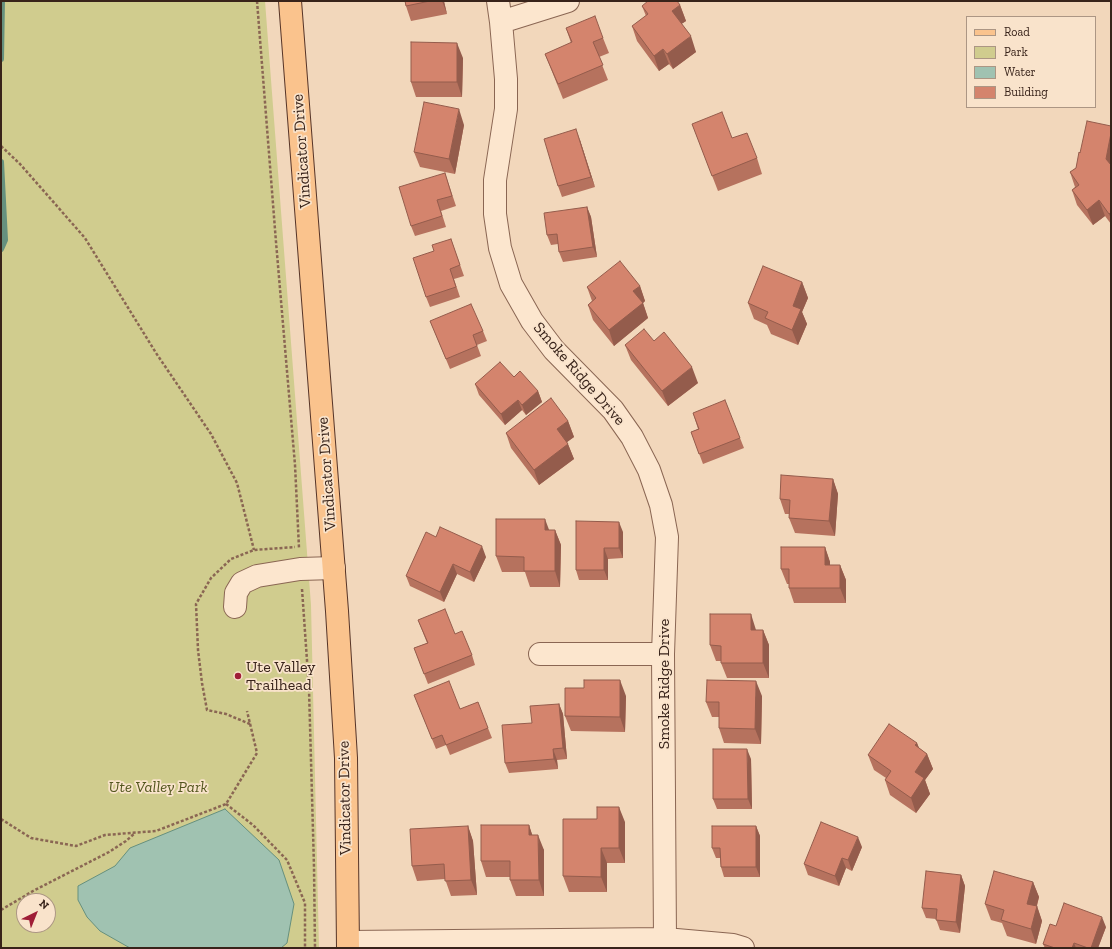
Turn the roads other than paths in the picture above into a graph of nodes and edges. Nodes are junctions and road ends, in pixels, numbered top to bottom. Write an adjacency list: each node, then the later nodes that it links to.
1 (290, 1): 5 (main road, Vindicator Drive)
2 (498, 1): 4 (street, Smoke Ridge Drive)
3 (568, 1): 4 (street)
4 (501, 22): 8 (street, Smoke Ridge Drive)
5 (334, 568): 6 (street); 11 (main road, Vindicator Drive)
6 (235, 607)
7 (540, 654): 8 (street)
8 (663, 654): 9 (street, Smoke Ridge Drive)
9 (665, 939): 10 (street); 12 (street)
10 (527, 944): 11 (street)
11 (348, 945)
12 (744, 948)

